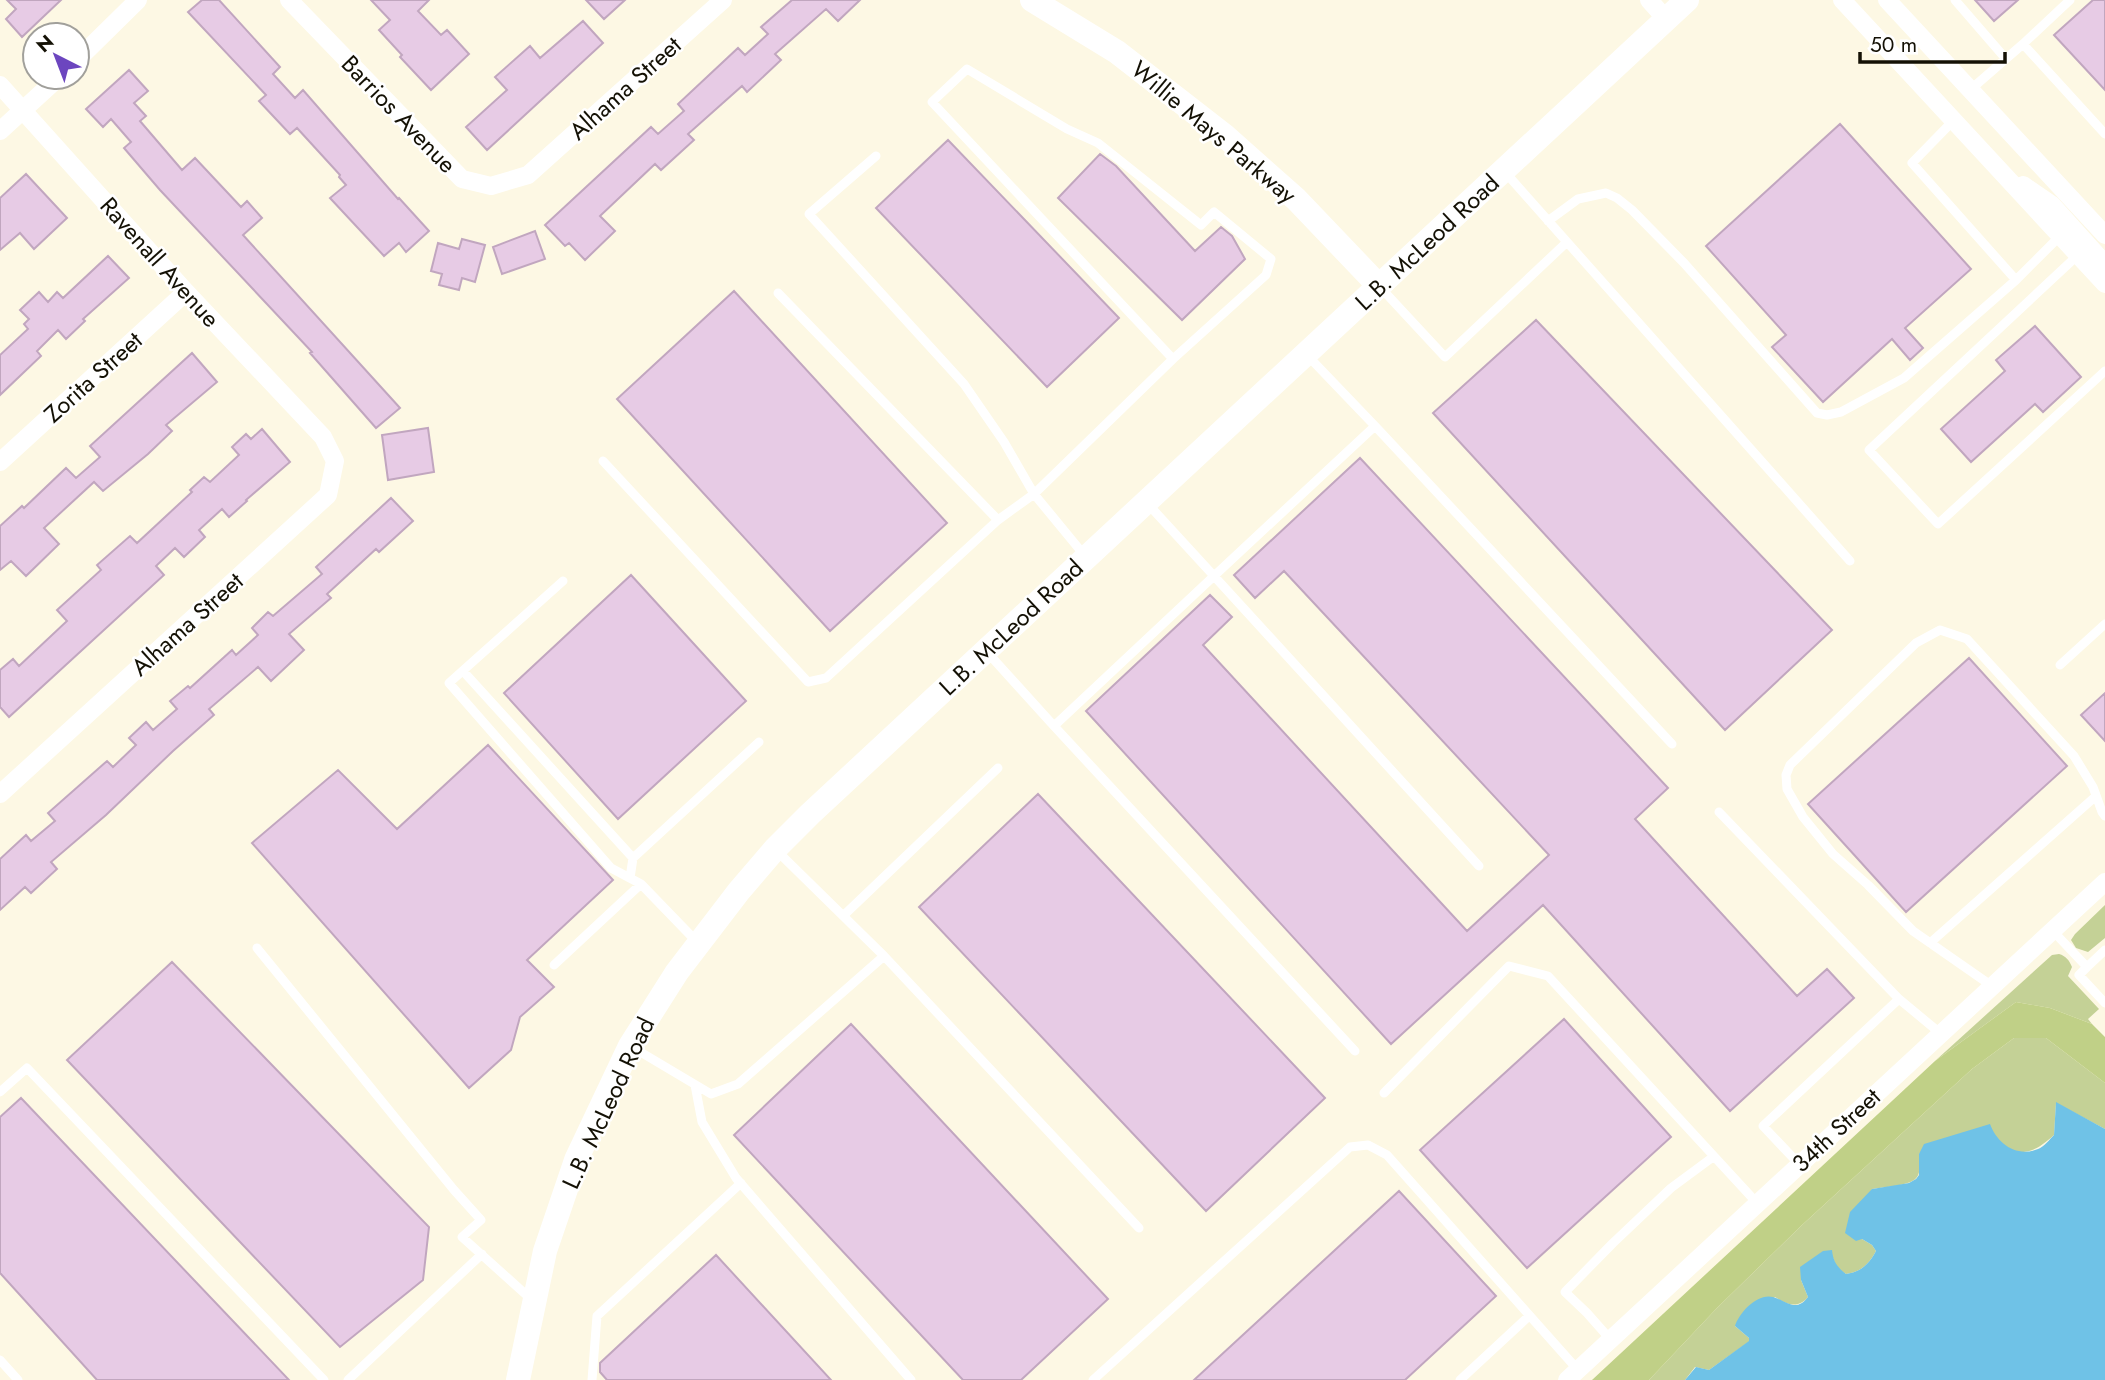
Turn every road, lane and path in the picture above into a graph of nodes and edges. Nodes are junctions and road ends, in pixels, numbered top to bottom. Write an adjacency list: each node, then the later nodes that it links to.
1 (138, 0): 13 (street)
2 (289, 0): 25 (street, Barrios Avenue)
3 (723, 0): 25 (street, Alhama Street)
4 (1032, 0): 34 (street, Willie Mays Parkway)
5 (1649, 0): 11 (street)
6 (1688, 0): 11 (street, L.B. McLeod Road)
7 (1842, 0): 19 (street)
8 (1887, 0): 16 (street)
9 (1955, 0): 14 (lane)
10 (2070, 0): 12 (lane)
11 (1667, 19): 24 (street, L.B. McLeod Road)
12 (2023, 44): 14 (lane); 21 (lane)
13 (91, 46)
14 (2006, 59): 16 (lane)
15 (0, 85): 18 (street, Ravenall Avenue)
16 (1970, 90): 27 (street)
17 (44, 91): 18 (street)
18 (23, 110): 20 (street); 35 (street, Ravenall Avenue)
19 (1954, 121): 23 (street); 32 (lane)
20 (0, 131)
21 (2105, 134)
22 (876, 156): 44 (lane)
23 (1992, 163): 28 (street); 31 (street)
24 (1504, 170): 26 (lane); 34 (street, L.B. McLeod Road)
25 (528, 175)
26 (1548, 221): 29 (lane); 32 (lane)
27 (2105, 234)
28 (2060, 236): 30 (street); 32 (lane)
29 (1567, 242): 34 (lane); 48 (lane)
30 (2078, 255): 33 (street); 39 (lane)
31 (2105, 264)
32 (2016, 280)
33 (2105, 284)
34 (1379, 286): 37 (street, L.B. McLeod Road)
35 (186, 292): 41 (street, Ravenall Avenue); 43 (street, Zorita Street)
36 (778, 293): 46 (lane)
37 (1306, 353): 40 (lane); 45 (street, L.B. McLeod Road)
38 (1173, 359): 38 (lane); 44 (lane)
39 (2105, 371)
40 (1375, 426): 49 (lane); 57 (lane)
41 (323, 437): 59 (street, Alhama Street)
42 (603, 461): 46 (lane)
43 (0, 462)
44 (1034, 494): 46 (lane); 47 (lane)
45 (1146, 502): 47 (street, L.B. McLeod Road); 49 (lane)
46 (998, 520)
47 (1086, 558): 52 (street, L.B. McLeod Road)
48 (1850, 561)
49 (1214, 576): 55 (lane); 65 (lane)
50 (563, 580): 54 (lane)
51 (2105, 624): 53 (lane)
52 (986, 650): 55 (lane); 63 (street, L.B. McLeod Road)
53 (2060, 665)
54 (463, 671): 64 (lane); 66 (lane)
55 (1054, 726): 83 (lane)
56 (759, 742): 64 (lane)
57 (1672, 744)
58 (998, 768): 69 (lane)
59 (0, 794)
60 (2096, 796): 62 (lane); 71 (lane); 71 (lane)
61 (1719, 812): 79 (lane)
62 (2105, 816)
63 (775, 849): 69 (lane); 72 (street, L.B. McLeod Road)
64 (633, 858): 66 (lane)
65 (1479, 866)
66 (630, 878): 68 (lane)
67 (2105, 881): 70 (street, 34th Street)
68 (641, 884): 72 (lane); 76 (lane)
69 (843, 916): 75 (lane)
70 (2052, 930): 77 (lane); 78 (street, 34th Street)
71 (1930, 943): 78 (lane)
72 (699, 944): 82 (street, L.B. McLeod Road)
73 (257, 948): 92 (lane)
74 (2105, 950): 77 (lane)
75 (884, 956): 84 (lane); 91 (lane)
76 (554, 965)
77 (2087, 967): 80 (lane)
78 (1992, 986): 81 (street, 34th Street)
79 (1899, 999): 81 (lane); 88 (lane)
80 (2105, 1003)
81 (1940, 1033): 88 (street, 34th Street)
82 (630, 1046): 84 (lane); 93 (street, L.B. McLeod Road)
83 (1355, 1051)
84 (695, 1085): 89 (lane)
85 (0, 1092): 99 (lane)
86 (1384, 1093): 87 (lane)
87 (1713, 1157): 90 (lane); 95 (lane)
88 (1799, 1164): 90 (street, 34th Street)
89 (741, 1183): 102 (lane); 103 (lane)
90 (1757, 1203): 95 (street, 34th Street)
91 (1139, 1228)
92 (482, 1254): 93 (lane); 100 (lane)
93 (533, 1301): 101 (street, L.B. McLeod Road)
94 (1529, 1316): 97 (lane); 104 (lane); 105 (lane)
95 (1610, 1339): 97 (street, 34th Street)
96 (0, 1360): 98 (lane)
97 (1573, 1375)
98 (18, 1380)
99 (324, 1380)
100 (348, 1380)
101 (518, 1380)
102 (592, 1380)
103 (911, 1380)
104 (1093, 1380)
105 (1460, 1380)

